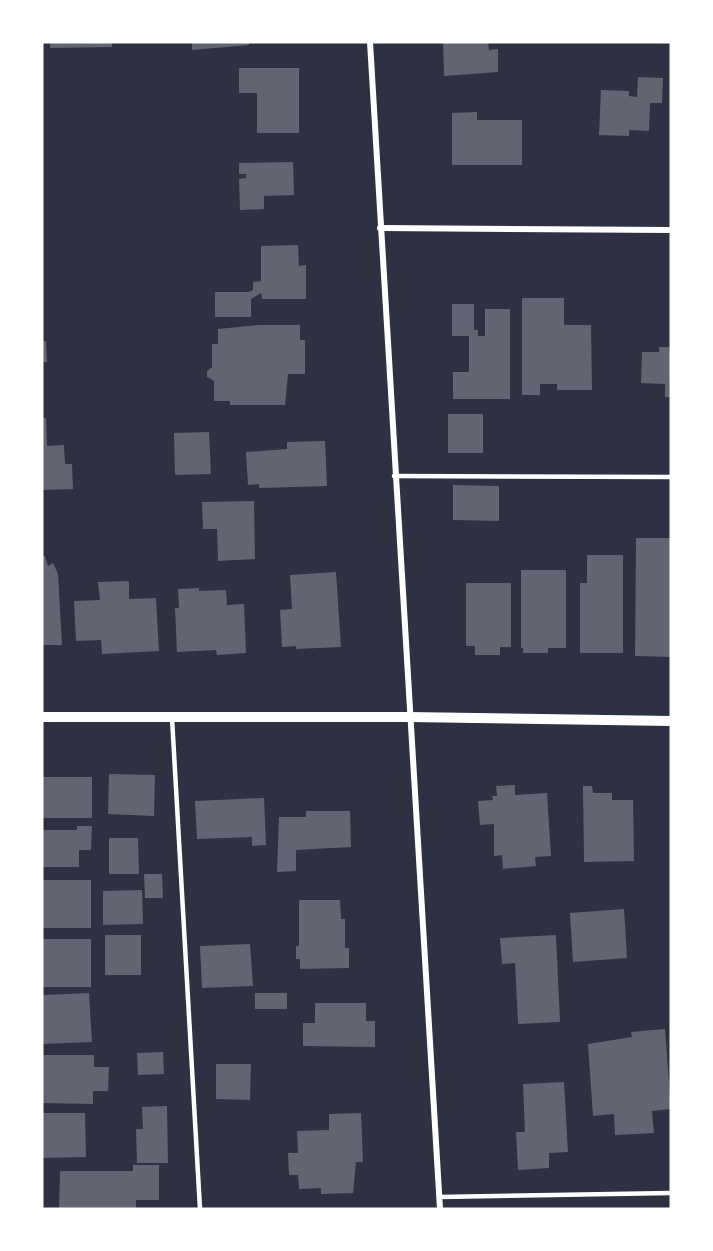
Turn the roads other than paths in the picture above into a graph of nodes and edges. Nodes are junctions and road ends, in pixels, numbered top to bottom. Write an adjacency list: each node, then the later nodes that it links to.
1 (370, 42): 2 (street)
2 (380, 228): 3 (street); 4 (street)
3 (671, 230)
4 (394, 476): 5 (lane); 8 (street)
5 (671, 477)
6 (42, 717): 7 (street)
7 (172, 717): 8 (street); 12 (lane)
8 (408, 717): 9 (street); 11 (street)
9 (671, 721)
10 (671, 1193): 11 (lane)
11 (439, 1197): 13 (street)
12 (200, 1209)
13 (440, 1209)

